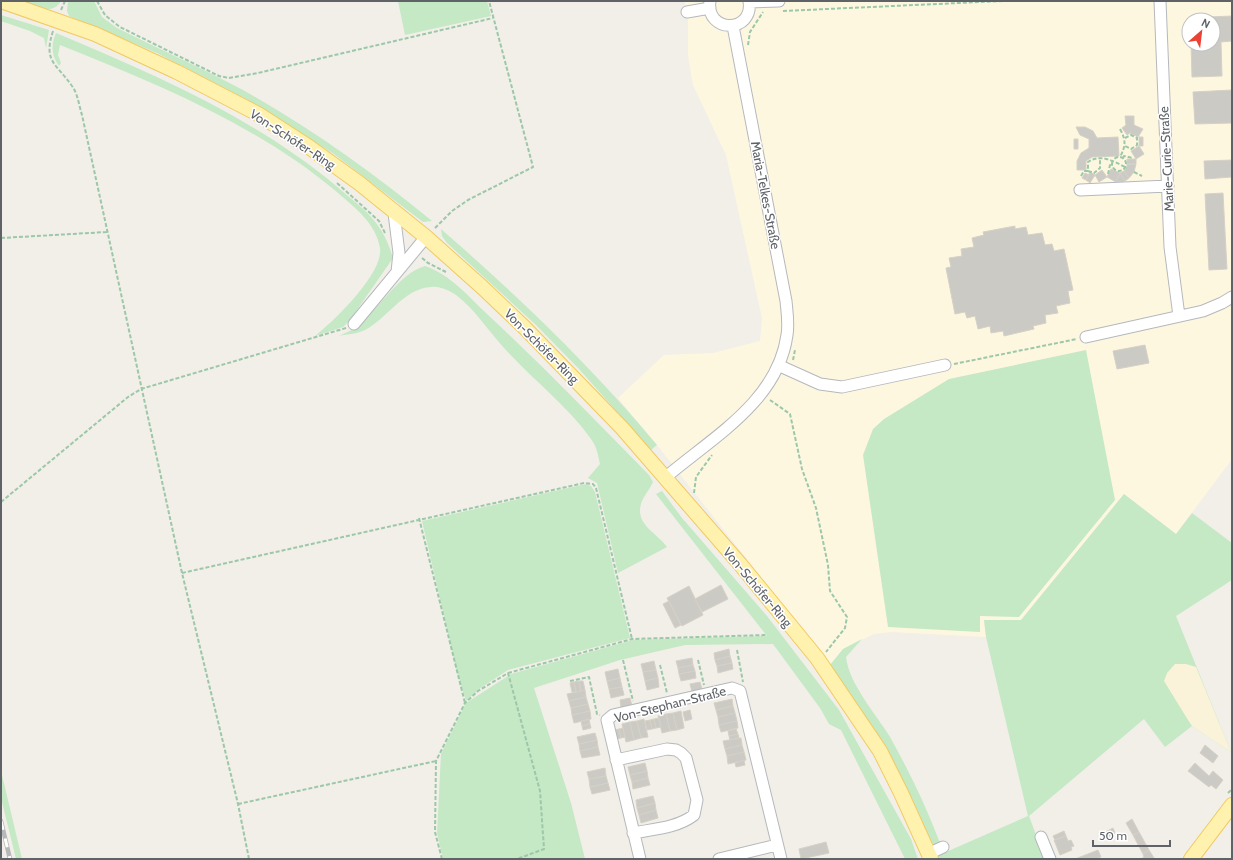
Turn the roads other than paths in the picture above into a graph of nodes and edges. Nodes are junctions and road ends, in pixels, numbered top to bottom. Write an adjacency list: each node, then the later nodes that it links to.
1 (1, 1): 11 (main road, Von-Schöfer-Ring)
2 (1160, 1): 9 (street, Marie-Curie-Straße)
3 (749, 2): 4 (street); 8 (street)
4 (762, 2): 6 (street)
5 (710, 5): 7 (street); 8 (street)
6 (779, 6)
7 (687, 12)
8 (733, 26): 19 (street, Maria-Telkes-Straße)
9 (1168, 186): 10 (street); 15 (street, Marie-Curie-Straße)
10 (1080, 190)
11 (394, 213): 12 (main road, Von-Schöfer-Ring); 13 (street)
12 (426, 237): 13 (street); 20 (main road, Von-Schöfer-Ring)
13 (397, 272): 16 (street)
14 (1232, 297): 15 (street)
15 (1180, 316): 17 (street)
16 (354, 324)
17 (1086, 337)
18 (945, 365): 19 (street)
19 (783, 367): 20 (street, Maria-Telkes-Straße)
20 (666, 477): 27 (main road, Von-Schöfer-Ring)
21 (616, 760): 23 (street, Von-Stephan-Straße); 23 (street); 25 (street, Von-Stephan-Straße)
22 (1232, 805): 32 (main road)
23 (633, 833): 28 (street, Von-Stephan-Straße)
24 (1041, 837): 31 (street)
25 (777, 845): 29 (street); 30 (street, Von-Stephan-Straße)
26 (943, 848): 27 (street)
27 (930, 856)
28 (640, 859)
29 (719, 859)
30 (781, 859)
31 (1050, 859)
32 (1191, 859)

